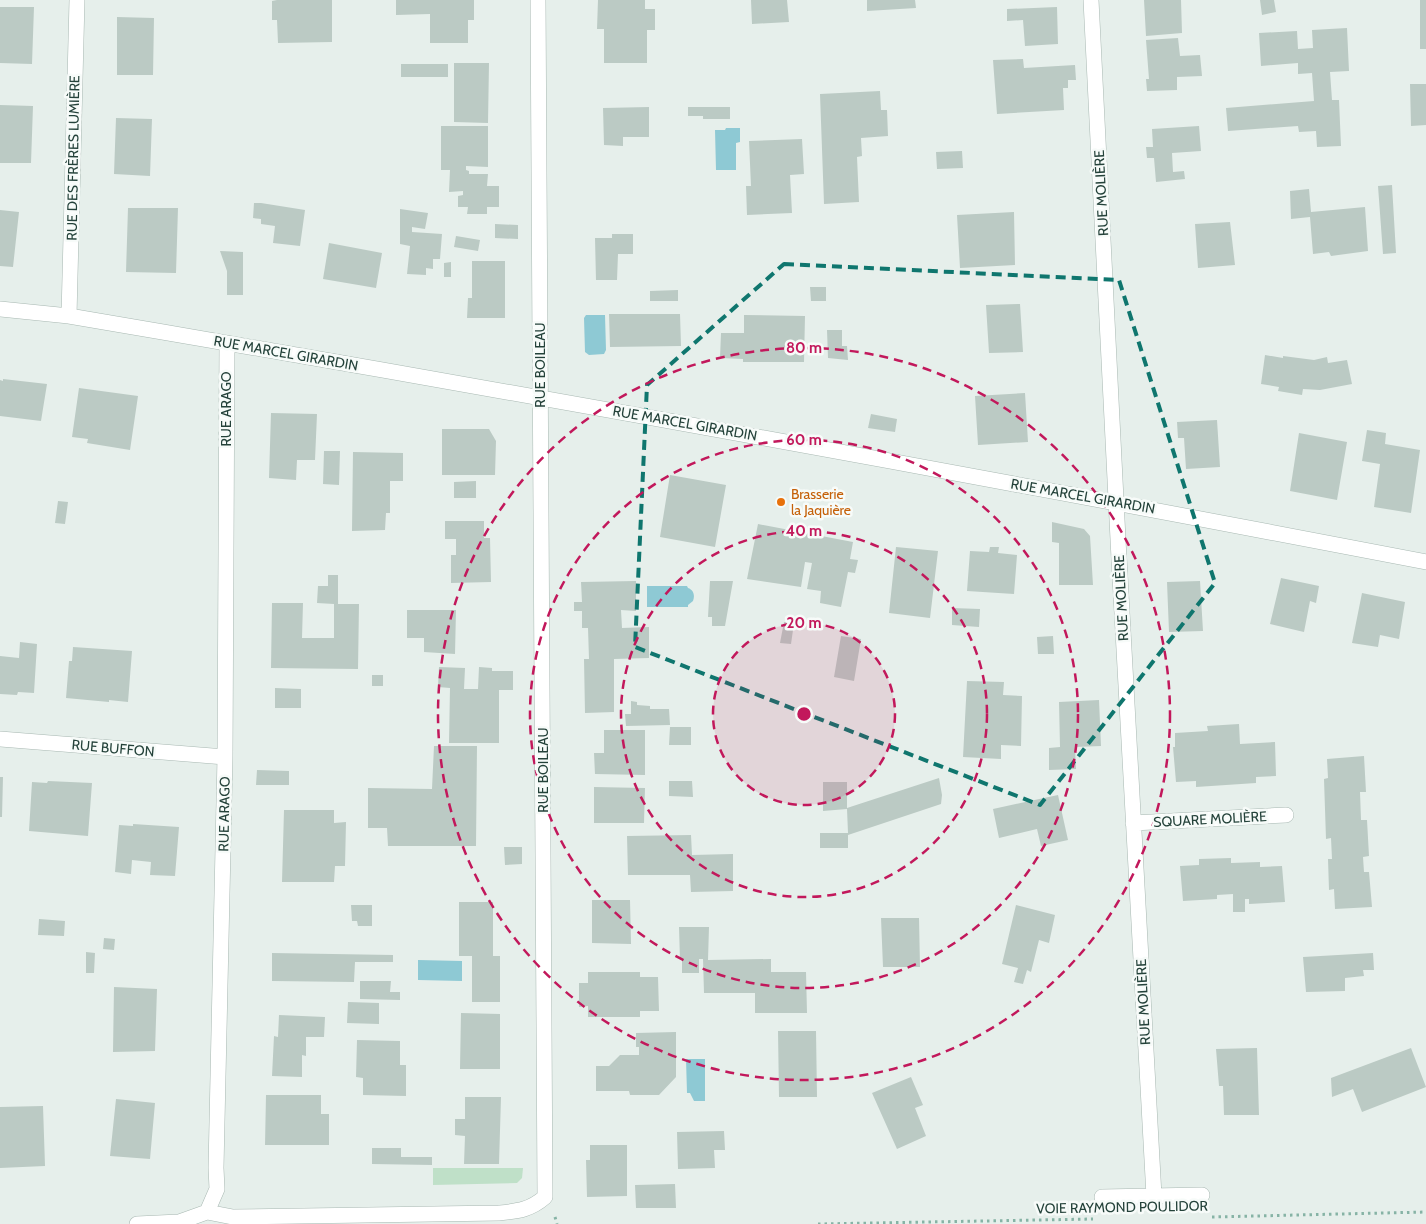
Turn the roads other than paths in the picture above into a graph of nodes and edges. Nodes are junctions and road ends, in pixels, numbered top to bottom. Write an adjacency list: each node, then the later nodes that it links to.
1 (77, 0): 5 (street, RUE DES FRÈRES LUMIÈRE)
2 (538, 0): 7 (street, RUE BOILEAU)
3 (1091, 0): 8 (street, RUE MOLIÈRE)
4 (0, 308): 5 (street, RUE MARCEL GIRARDIN)
5 (69, 316): 6 (street, RUE MARCEL GIRARDIN)
6 (227, 343): 7 (street, RUE MARCEL GIRARDIN); 11 (street, RUE ARAGO)
7 (541, 397): 8 (street, RUE MARCEL GIRARDIN); 17 (street, RUE BOILEAU)
8 (1116, 502): 9 (street, RUE MARCEL GIRARDIN); 13 (street, RUE MOLIÈRE)
9 (1426, 562)
10 (0, 739): 11 (street, RUE BUFFON)
11 (225, 758): 17 (street, RUE ARAGO)
12 (1286, 815): 13 (street, SQUARE MOLIÈRE)
13 (1133, 823): 15 (street, RUE MOLIÈRE)
14 (1202, 1195): 15 (street)
15 (1154, 1196): 16 (street)
16 (1102, 1197)
17 (207, 1212): 18 (street)
18 (137, 1224)

